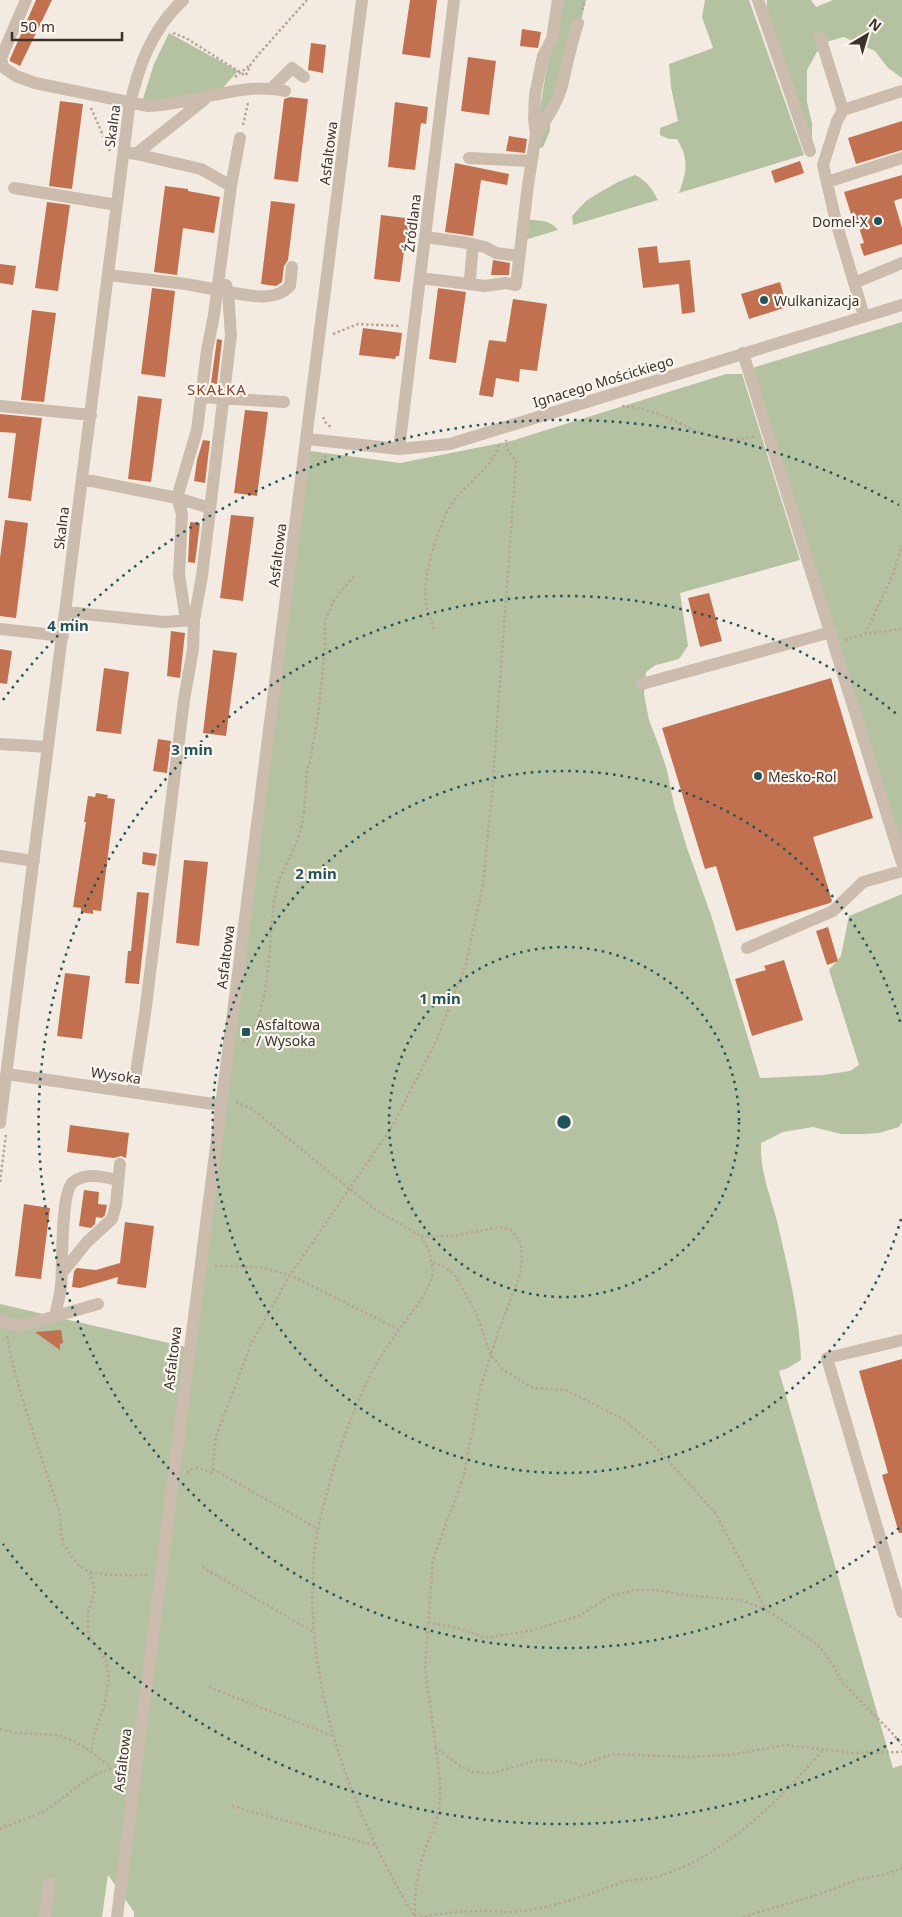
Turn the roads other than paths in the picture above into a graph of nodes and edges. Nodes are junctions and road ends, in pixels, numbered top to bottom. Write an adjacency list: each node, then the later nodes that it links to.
1 (26, 0): 9 (street)
2 (183, 0): 15 (street, Skalna)
3 (362, 0): 46 (street, Asfaltowa)
4 (454, 0): 28 (street, Źródlana)
5 (558, 0): 17 (street)
6 (758, 0): 19 (street)
7 (578, 23): 17 (street)
8 (820, 37): 16 (street)
9 (4, 38): 15 (street)
10 (304, 77): 11 (street)
11 (272, 88): 12 (street); 14 (street)
12 (286, 91)
13 (902, 91): 16 (street)
14 (208, 97): 15 (street); 20 (street)
15 (131, 102): 20 (street, Skalna)
16 (843, 110): 24 (street)
17 (536, 134): 23 (street)
18 (240, 138): 25 (street)
19 (810, 152)
20 (128, 156): 25 (street); 27 (street, Skalna)
21 (469, 158): 23 (street)
22 (902, 158): 24 (street)
23 (531, 161): 30 (street)
24 (827, 182): 36 (street)
25 (231, 186): 37 (street)
26 (14, 188): 27 (street)
27 (117, 205): 33 (street, Skalna)
28 (425, 237): 29 (street); 34 (street, Źródlana)
29 (473, 244): 30 (street); 35 (street)
30 (519, 256): 34 (street)
31 (902, 263): 36 (street)
32 (292, 266): 37 (street)
33 (108, 275): 37 (street); 45 (street, Skalna)
34 (420, 278): 47 (street, Źródlana)
35 (470, 279)
36 (854, 283): 39 (street)
37 (223, 291): 41 (street); 42 (street)
38 (902, 305): 39 (street, Ignacego Mościckiego)
39 (864, 316): 40 (street, Ignacego Mościckiego)
40 (743, 353): 47 (street, Ignacego Mościckiego); 55 (street)
41 (201, 397): 42 (street); 49 (street)
42 (223, 399): 43 (street); 50 (street)
43 (284, 402)
44 (0, 406): 45 (street)
45 (90, 415): 48 (street, Skalna)
46 (308, 439): 47 (street, Ignacego Mościckiego); 66 (street, Asfaltowa)
47 (399, 449)
48 (82, 479): 49 (street); 51 (street, Skalna)
49 (177, 498): 50 (street); 52 (street)
50 (210, 508): 52 (street)
51 (66, 612): 52 (street); 54 (street, Skalna)
52 (190, 620): 65 (street)
53 (0, 630): 54 (street)
54 (63, 636): 58 (street, Skalna)
55 (832, 637): 56 (street); 61 (street)
56 (642, 684)
57 (0, 744): 58 (street)
58 (48, 747): 60 (street, Skalna)
59 (0, 856): 60 (street)
60 (34, 861): 64 (street, Skalna)
61 (902, 863)
62 (902, 871): 63 (street)
63 (747, 948)
64 (4, 1080): 65 (street, Wysoka); 67 (street, Skalna)
65 (134, 1092): 66 (street, Wysoka)
66 (220, 1105): 80 (street, Asfaltowa)
67 (4, 1124)
68 (120, 1164): 69 (street)
69 (118, 1180): 70 (street); 71 (street)
70 (63, 1238): 71 (street); 72 (street)
71 (89, 1240): 72 (street)
72 (62, 1273): 74 (street)
73 (98, 1304): 74 (street)
74 (55, 1316): 75 (street)
75 (2, 1322)
76 (902, 1340): 77 (street)
77 (902, 1612)
78 (49, 1884): 79 (street)
79 (45, 1917)
80 (117, 1917)

